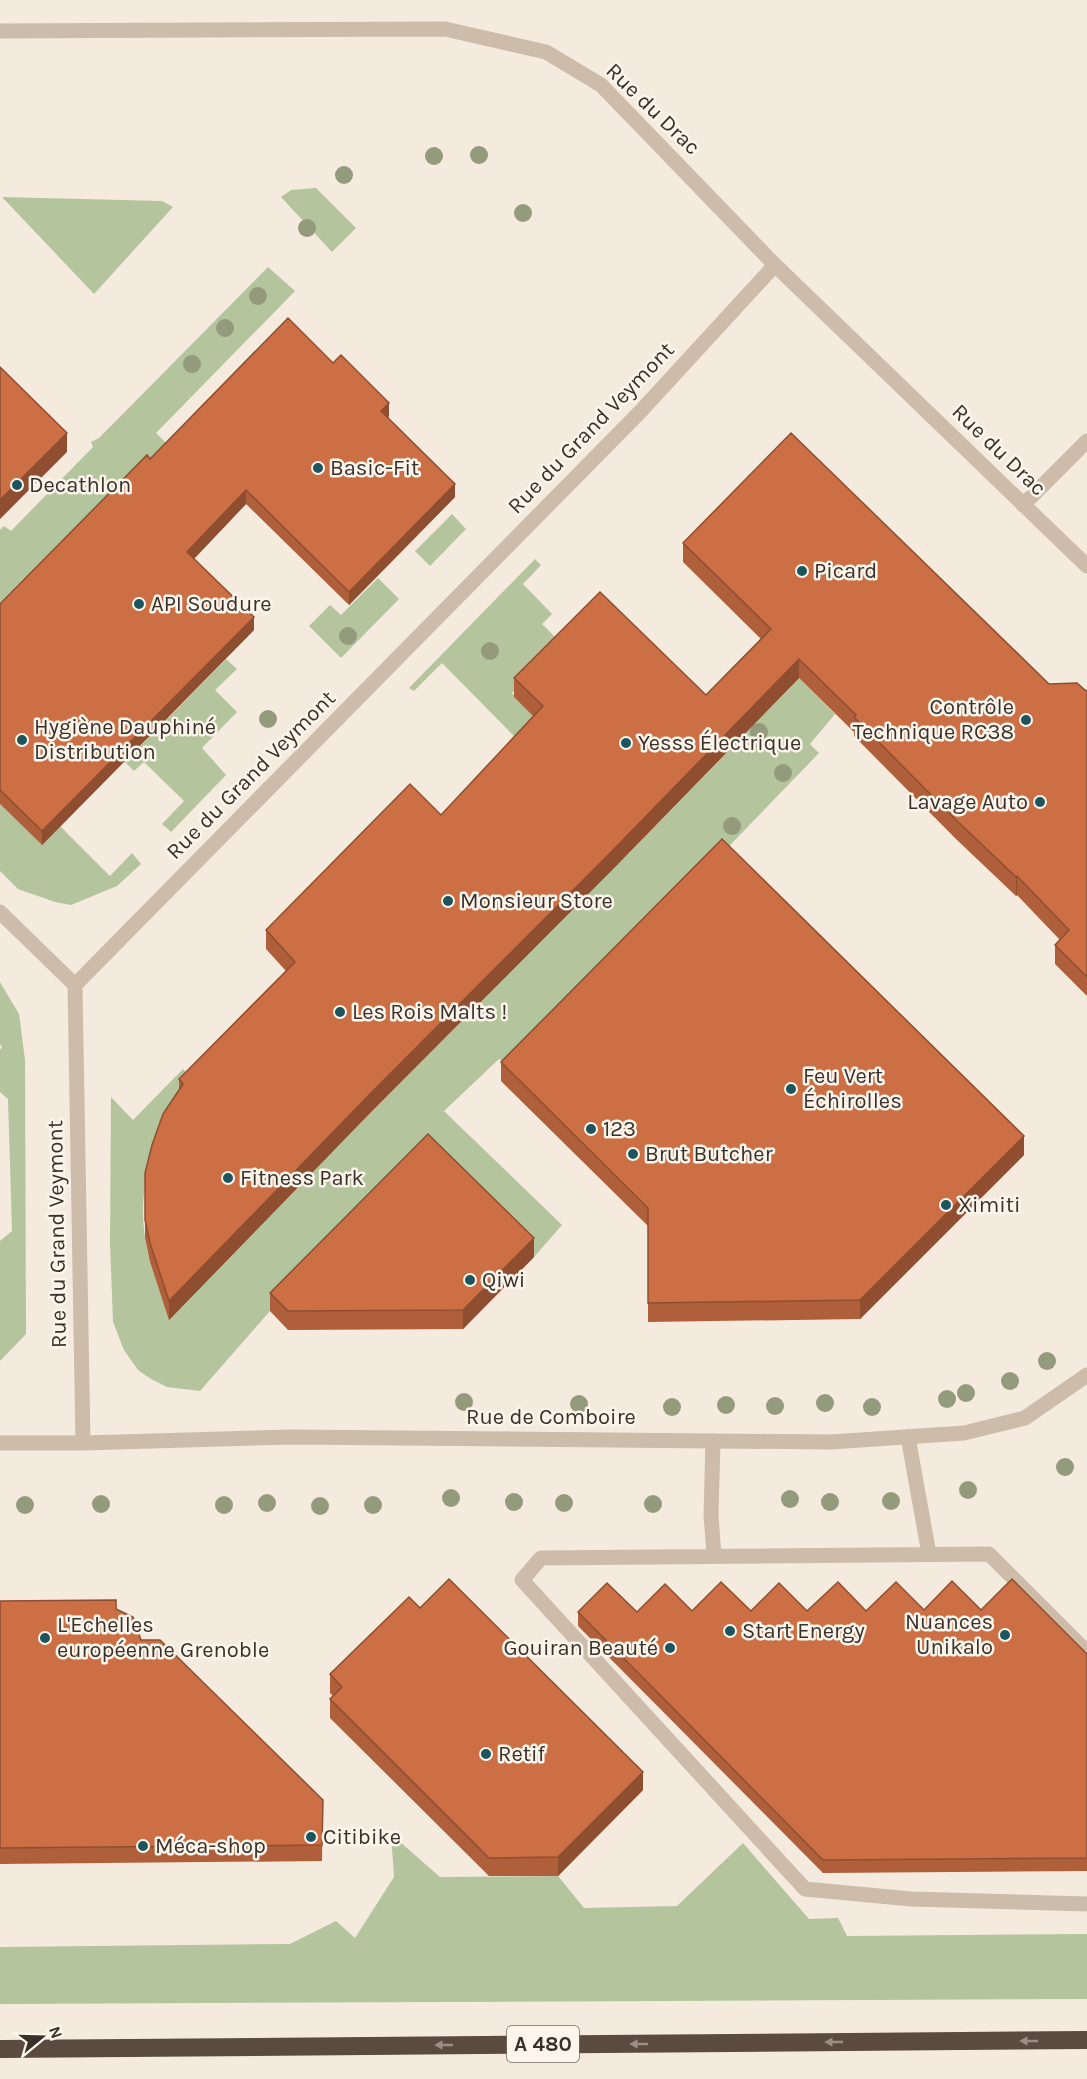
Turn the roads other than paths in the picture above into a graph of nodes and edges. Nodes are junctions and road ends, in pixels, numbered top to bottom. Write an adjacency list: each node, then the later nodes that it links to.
1 (0, 31): 2 (street, Rue du Drac)
2 (775, 265): 4 (street, Rue du Drac); 7 (street, Rue du Grand Veymont)
3 (1087, 441): 4 (street)
4 (1023, 505): 5 (street, Rue du Drac)
5 (1087, 566)
6 (0, 912): 7 (street)
7 (75, 985): 12 (street, Rue du Grand Veymont)
8 (1087, 1375): 9 (street, Rue de Comboire)
9 (908, 1437): 10 (street, Rue de Comboire); 13 (street)
10 (713, 1441): 12 (street, Rue de Comboire); 14 (street)
11 (0, 1443): 12 (street, Rue de Comboire)
12 (83, 1443)
13 (930, 1554): 14 (street); 15 (street)
14 (714, 1556): 16 (street)
15 (1087, 1652)
16 (1087, 1904)
17 (1087, 2040): 18 (highway, A 480, one-way to 18)
18 (0, 2049)

